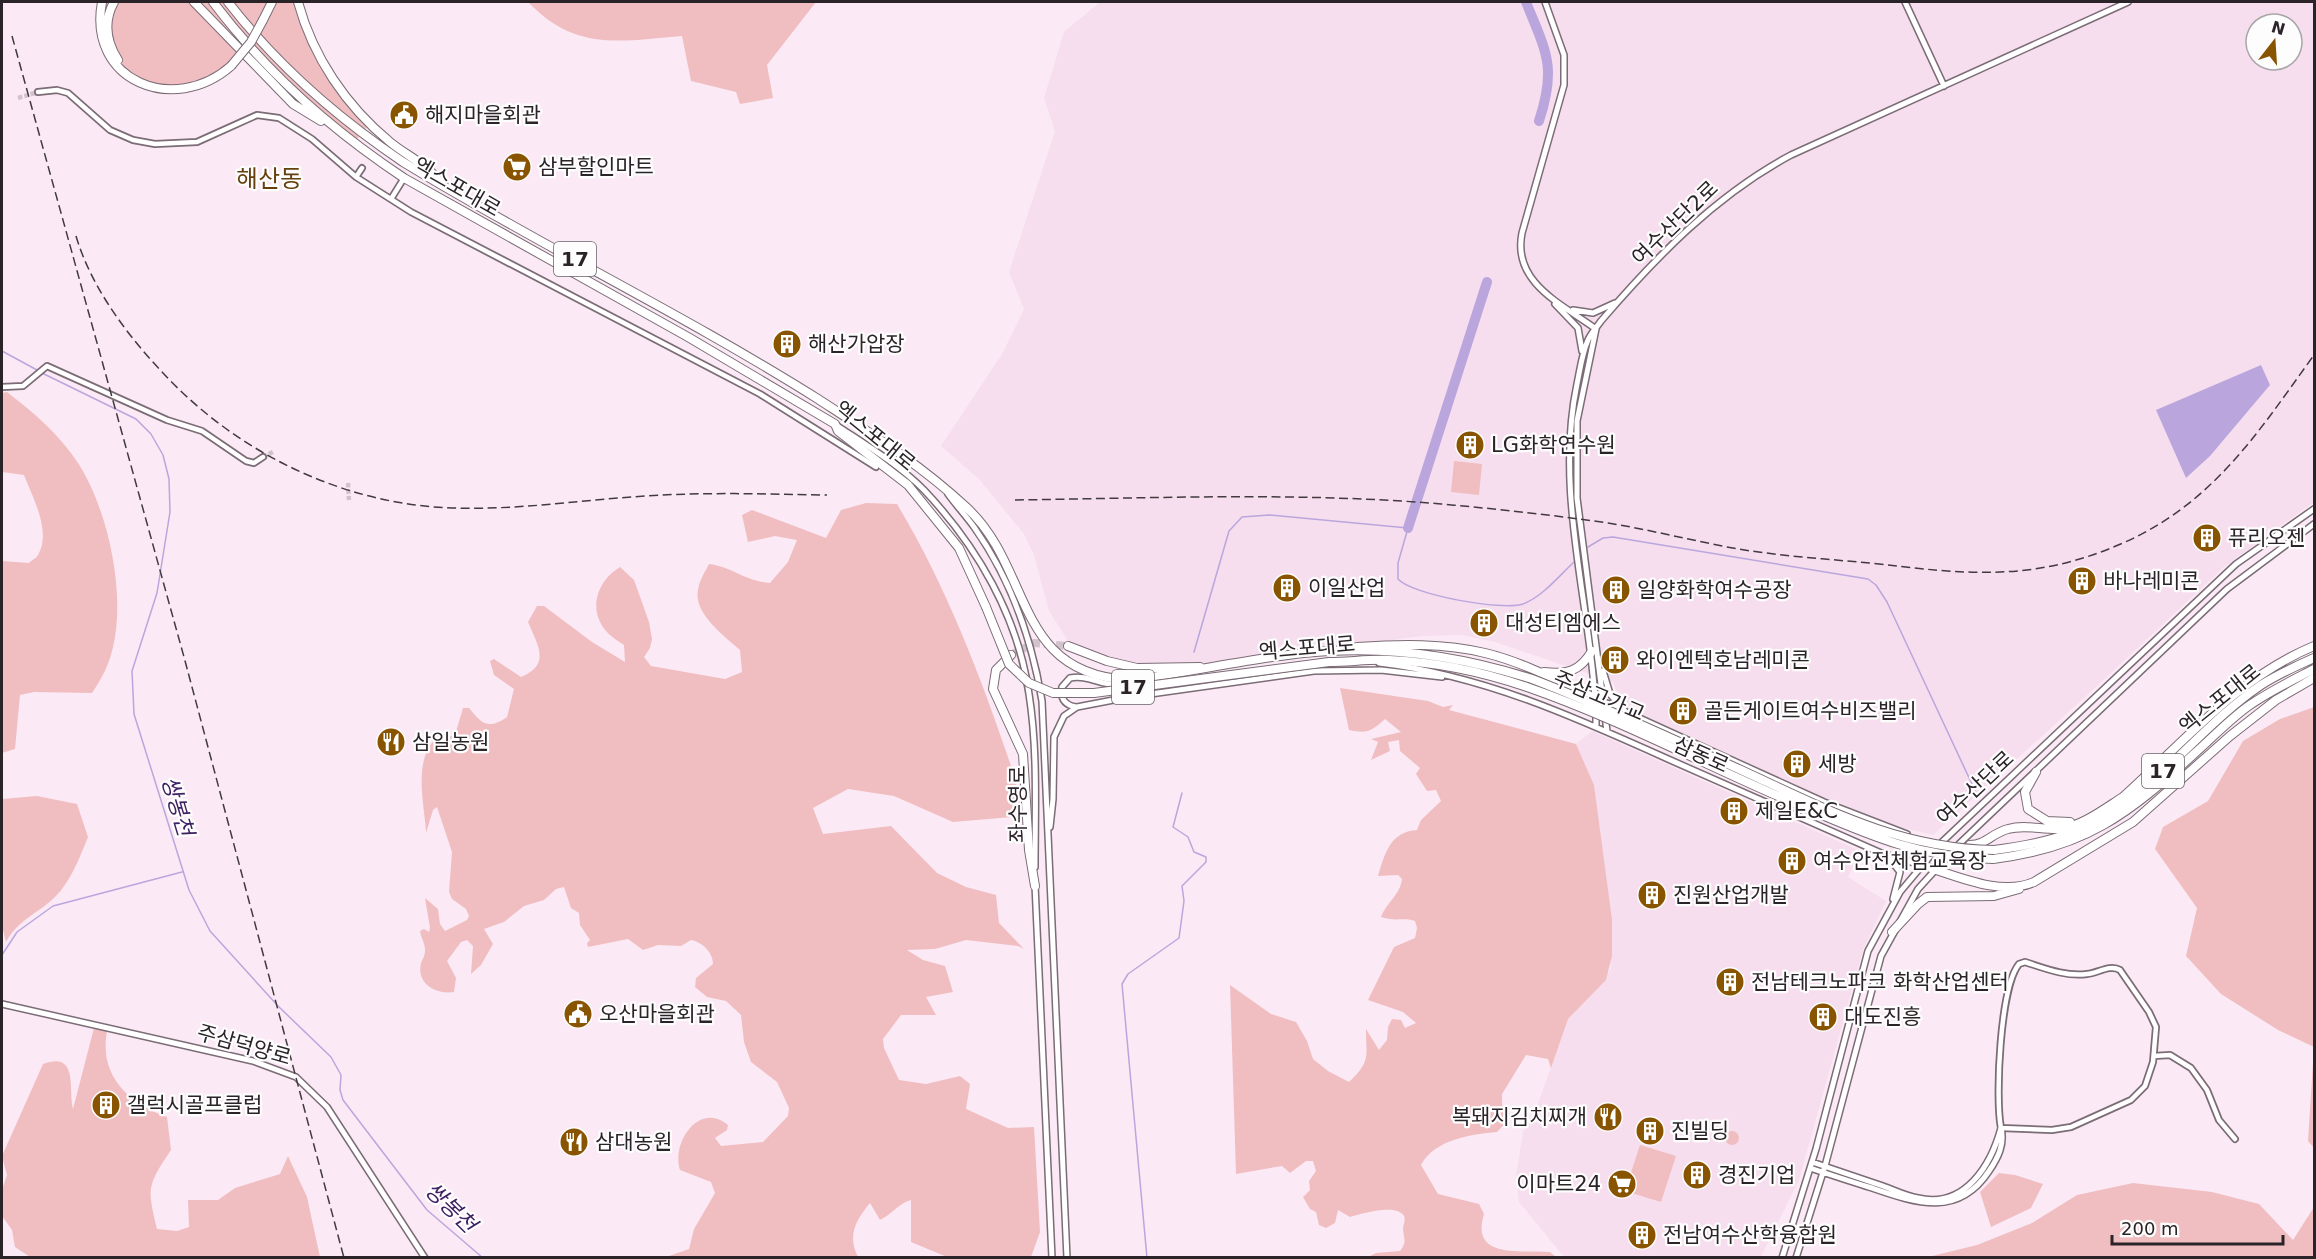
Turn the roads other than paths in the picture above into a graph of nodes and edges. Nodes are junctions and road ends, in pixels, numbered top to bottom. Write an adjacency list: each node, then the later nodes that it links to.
1 (102, 2): 13 (highway)
2 (114, 2): 13 (highway)
3 (194, 2): 16 (highway)
4 (213, 2): 16 (highway, 엑스포대로 / 17)
5 (228, 2): 20 (highway, 엑스포대로 / 17)
6 (265, 2): 12 (highway)
7 (272, 2): 12 (highway)
8 (298, 2): 20 (highway)
9 (1545, 2): 24 (street)
10 (1905, 2): 14 (street)
11 (2128, 2): 14 (street, 여수산단2로)
12 (263, 20): 13 (highway, bridge)
13 (127, 74)
14 (1944, 86): 25 (street, 여수산단2로)
15 (38, 92): 18 (street)
16 (338, 131): 19 (highway, 엑스포대로 / 17)
17 (362, 168): 18 (street)
18 (356, 177): 21 (street)
19 (404, 178): 21 (street); 30 (highway, 엑스포대로 / 17)
20 (443, 185): 34 (highway, 엑스포대로 / 17)
21 (391, 199): 23 (street)
22 (426, 210): 23 (street)
23 (421, 217): 31 (street)
24 (1551, 298): 26 (street); 28 (street)
25 (1621, 299): 26 (street); 27 (street, 여수산단2로)
26 (1569, 310): 27 (street)
27 (1596, 329): 28 (street, 여수산단2로); 40 (street)
28 (1582, 357): 40 (street)
29 (2, 387): 32 (street)
30 (835, 424): 31 (highway, 엑스포대로 / 17); 66 (street, 좌수영로)
31 (840, 438): 33 (street); 43 (highway, 엑스포대로 / 17, bridge)
32 (263, 457)
33 (876, 466)
34 (944, 488): 48 (highway, 엑스포대로 / 17); 59 (street, 좌수영로)
35 (2314, 509): 60 (street, 여수산단로)
36 (2314, 524): 57 (street, 여수산단로)
37 (1068, 646): 44 (highway)
38 (2314, 646): 58 (highway)
39 (1330, 651): 44 (highway, 엑스포대로 / 17); 46 (highway); 50 (highway, 엑스포대로 / 17)
40 (1595, 651): 46 (highway); 51 (street); 52 (street); 54 (street)
41 (1011, 655): 66 (highway)
42 (2314, 658): 63 (highway, 엑스포대로 / 17)
43 (1364, 661): 49 (street); 50 (highway, 엑스포대로 / 17)
44 (1214, 666): 48 (highway, 엑스포대로 / 17)
45 (2314, 669): 63 (highway, 엑스포대로 / 17)
46 (1534, 670): 51 (highway)
47 (2314, 678): 67 (highway)
48 (1130, 680): 53 (street)
49 (1465, 680): 53 (street); 55 (street, 삼동로)
50 (1530, 683): 63 (highway, 주삼고가교 / 17, bridge)
51 (1595, 698): 52 (street, 삼동로); 55 (street)
52 (1604, 702): 54 (street, 삼동로); 56 (street)
53 (1077, 707): 59 (street)
54 (1627, 713): 60 (street, 삼동로)
55 (1596, 725): 56 (street, 삼동로)
56 (1607, 731): 62 (street, 삼동로)
57 (2036, 772): 58 (highway); 61 (street, 여수산단로)
58 (2089, 818): 61 (highway)
59 (1048, 834): 78 (street, 좌수영로)
60 (1942, 842): 61 (street, 삼동로); 64 (street, 여수산단로)
61 (1959, 844): 65 (street, 여수산단로)
62 (1881, 853): 64 (street, 삼동로); 68 (street)
63 (1993, 854)
64 (1921, 865): 65 (highway); 68 (street, 여수산단로)
65 (1934, 869): 67 (highway); 69 (street, 여수산단로)
66 (1035, 886): 77 (street, 좌수영로)
67 (2023, 887): 69 (highway)
68 (1892, 904): 74 (street, 여수산단로)
69 (1892, 932): 75 (street, 여수산단로)
70 (2, 1004): 76 (street, 주삼덕양로)
71 (2154, 1056): 72 (street); 72 (street); 73 (street)
72 (2001, 1128): 75 (street)
73 (2235, 1139)
74 (1811, 1165): 75 (street); 79 (street, 여수산단로)
75 (1824, 1169): 80 (street, 여수산단로)
76 (425, 1257)
77 (1052, 1257)
78 (1067, 1257)
79 (1782, 1257)
80 (1796, 1257)

